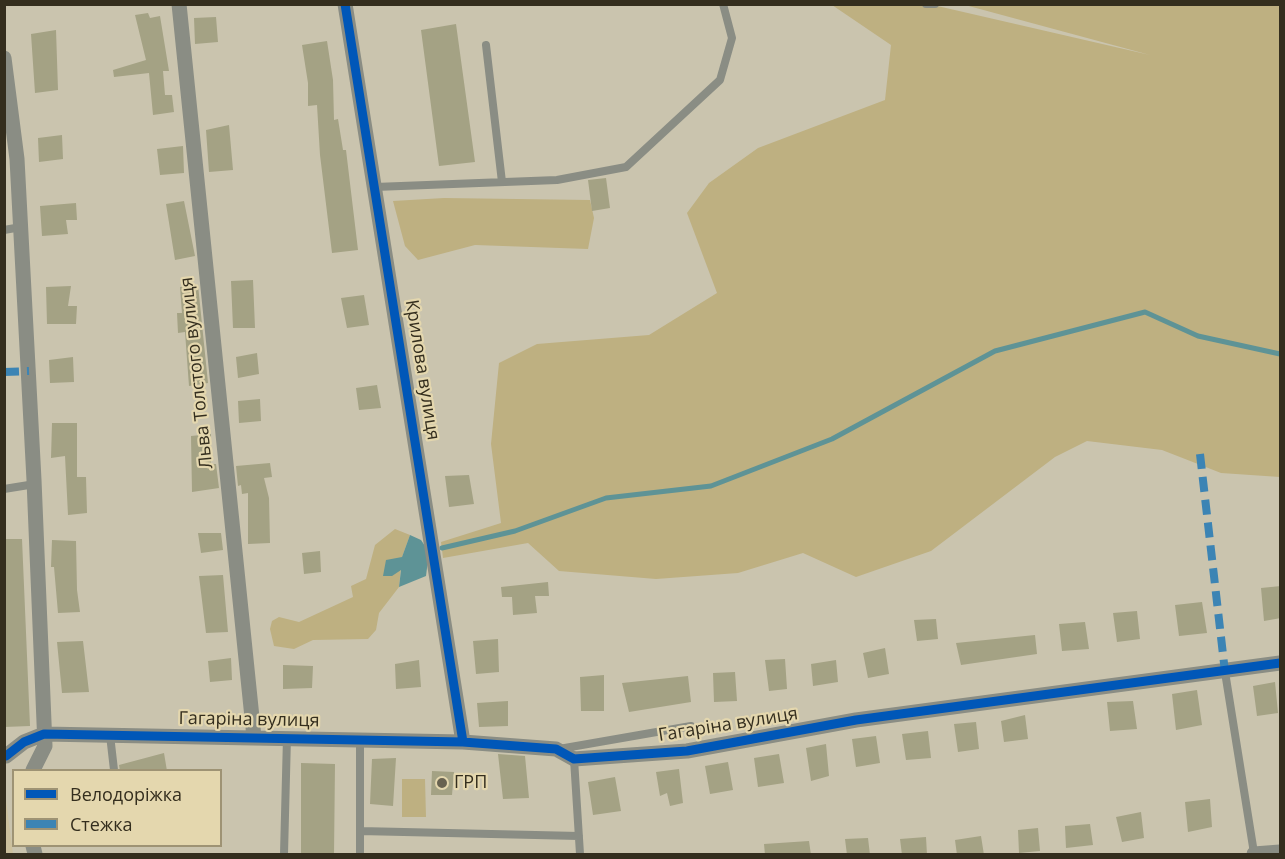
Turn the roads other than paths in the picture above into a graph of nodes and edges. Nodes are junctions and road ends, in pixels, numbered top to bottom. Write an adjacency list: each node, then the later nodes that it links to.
1 (179, 4): 19 (street, Льва Толстого вулиця)
2 (345, 4): 9 (street, Крилова вулиця)
3 (723, 4): 8 (lane)
4 (926, 4): 5 (lane)
5 (935, 4)
6 (486, 45): 8 (lane)
7 (4, 58): 10 (street)
8 (502, 182): 9 (lane)
9 (375, 187): 22 (street, Крилова вулиця)
10 (21, 227): 11 (lane); 12 (street)
11 (4, 230)
12 (35, 484): 13 (lane); 17 (street)
13 (4, 489)
14 (1281, 663): 15 (street, Гагаріна вулиця)
15 (1225, 672): 25 (street, Гагаріна вулиця); 32 (lane)
16 (691, 726): 23 (lane)
17 (44, 734): 18 (street, Гагаріна вулиця); 24 (street, Гагаріна вулиця); 27 (street)
18 (110, 735): 19 (street, Гагаріна вулиця); 28 (lane)
19 (254, 737): 20 (street, Гагаріна вулиця)
20 (287, 737): 21 (street, Гагаріна вулиця); 33 (lane)
21 (360, 739): 22 (street, Гагаріна вулиця); 29 (lane)
22 (464, 742): 23 (street, Гагаріна вулиця)
23 (556, 749): 25 (street, Гагаріна вулиця)
24 (5, 756): 26 (street)
25 (574, 759): 30 (lane)
26 (13, 769)
27 (34, 769)
28 (114, 769)
29 (360, 831): 30 (lane); 34 (lane)
30 (579, 836): 35 (lane)
31 (1281, 852): 32 (street)
32 (1254, 854)
33 (284, 855)
34 (360, 855)
35 (580, 855)

